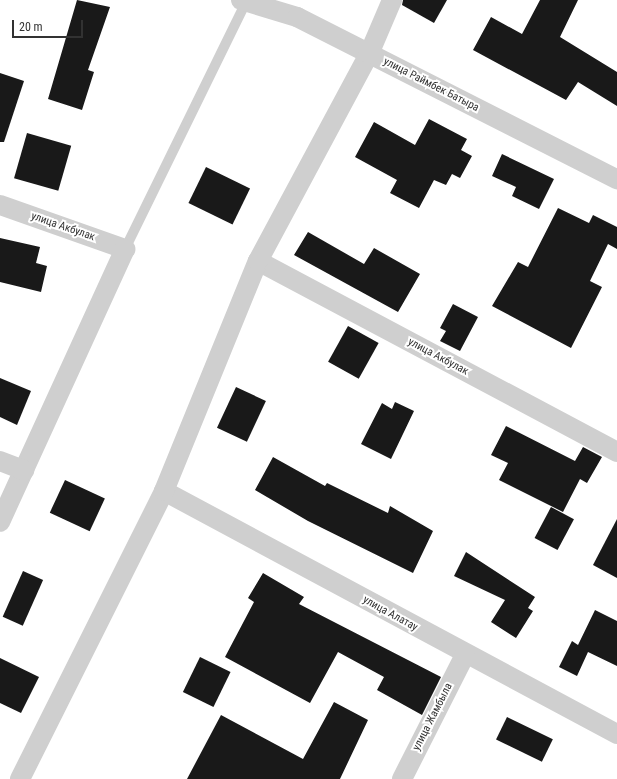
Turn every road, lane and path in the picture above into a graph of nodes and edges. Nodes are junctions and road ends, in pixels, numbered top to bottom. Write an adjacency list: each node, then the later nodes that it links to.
1 (244, 0): 3 (street, улица Раймбек Батыра); 6 (lane)
2 (392, 0): 3 (street)
3 (369, 54): 4 (street, улица Раймбек Батыра); 7 (street)
4 (617, 179)
5 (0, 205): 6 (street, улица Акбулак)
6 (125, 249): 10 (street)
7 (258, 261): 8 (street, улица Акбулак); 11 (street)
8 (617, 452)
9 (0, 461): 10 (street)
10 (24, 470): 12 (street)
11 (164, 491): 13 (street, улица Алатау); 15 (street)
12 (0, 522)
13 (465, 655): 14 (street, улица Алатау); 16 (street, улица Жамбыла)
14 (617, 734)
15 (20, 779)
16 (402, 779)

